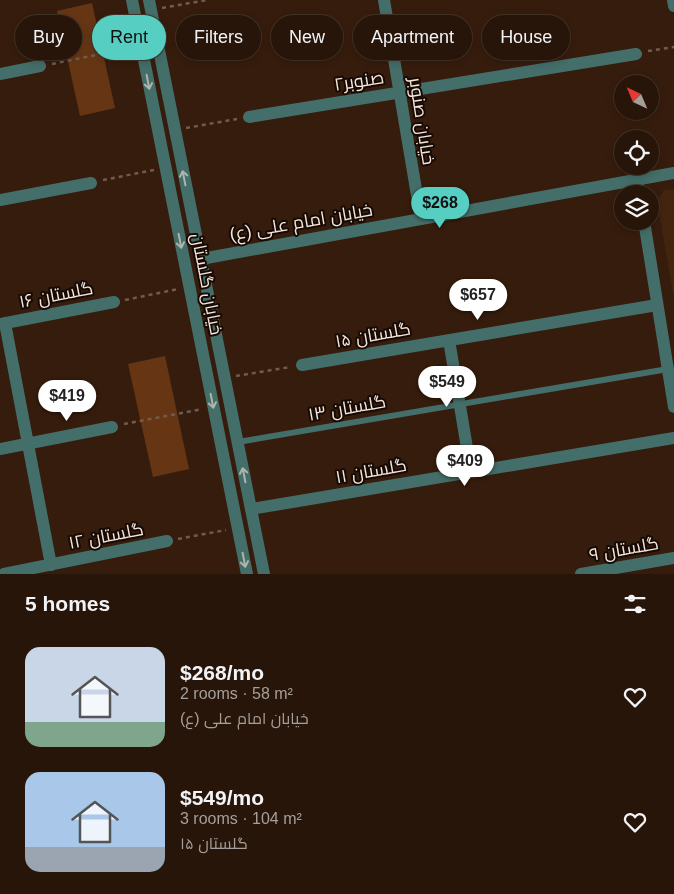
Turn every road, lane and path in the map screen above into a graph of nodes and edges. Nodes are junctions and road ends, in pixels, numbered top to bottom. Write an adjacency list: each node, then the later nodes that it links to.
1 (132, 0): 7 (street, خیابان گلستان)
2 (207, 0): 5 (path)
3 (384, 0): 14 (street, خیابان صنوبر)
4 (673, 0): 6 (street)
5 (150, 5): 16 (street, خیابان گلستان)
6 (674, 6)
7 (135, 15)
8 (674, 47): 9 (path)
9 (636, 54): 14 (street, صنوبر۲)
10 (92, 56): 12 (path)
11 (144, 60): 17 (street, خیابان گلستان, one-way to 17)
12 (40, 66): 13 (street)
13 (0, 74)
14 (400, 92): 15 (street, صنوبر۲); 23 (street, خیابان صنوبر)
15 (249, 117): 16 (path)
16 (174, 130): 25 (street, خیابان گلستان, one-way to 16)
17 (166, 168): 20 (path); 26 (street, خیابان گلستان, one-way to 26)
18 (674, 173): 19 (street, خیابان امام علی (ع))
19 (637, 180): 21 (street); 23 (street, خیابان امام علی (ع))
20 (91, 183): 22 (street)
21 (638, 185)
22 (0, 200)
23 (421, 219): 25 (street, خیابان امام علی (ع))
24 (646, 230): 28 (street)
25 (201, 258): 33 (street, خیابان گلستان)
26 (189, 287): 27 (path); 35 (street, خیابان گلستان, one-way to 35)
27 (114, 302): 29 (street, گلستان ۱۶)
28 (658, 305): 30 (street, گلستان ۱۵); 32 (street)
29 (2, 324): 40 (street)
30 (449, 340): 31 (street, گلستان ۱۵); 34 (street)
31 (302, 365): 33 (path)
32 (668, 369): 34 (lane, گلستان ۱۳); 36 (street)
33 (225, 378): 39 (street, خیابان گلستان)
34 (460, 404): 39 (lane, گلستان ۱۳); 42 (street)
35 (214, 407): 37 (path); 44 (street, خیابان گلستان)
36 (674, 407)
37 (112, 427): 40 (street)
38 (674, 438): 42 (street, گلستان ۱۱)
39 (238, 442): 43 (street, خیابان گلستان, one-way to 39)
40 (28, 444): 41 (street); 47 (street)
41 (0, 449)
42 (471, 472): 43 (street, گلستان ۱۱)
43 (251, 510): 50 (street, خیابان گلستان)
44 (238, 528): 45 (path); 49 (street, خیابان گلستان, one-way to 49)
45 (167, 542): 47 (street, گلستان ۱۲)
46 (674, 558): 51 (street, گلستان ۹)
47 (51, 565): 48 (street, گلستان ۱۲)
48 (4, 574)
49 (247, 574)
50 (264, 574)
51 (581, 574)

